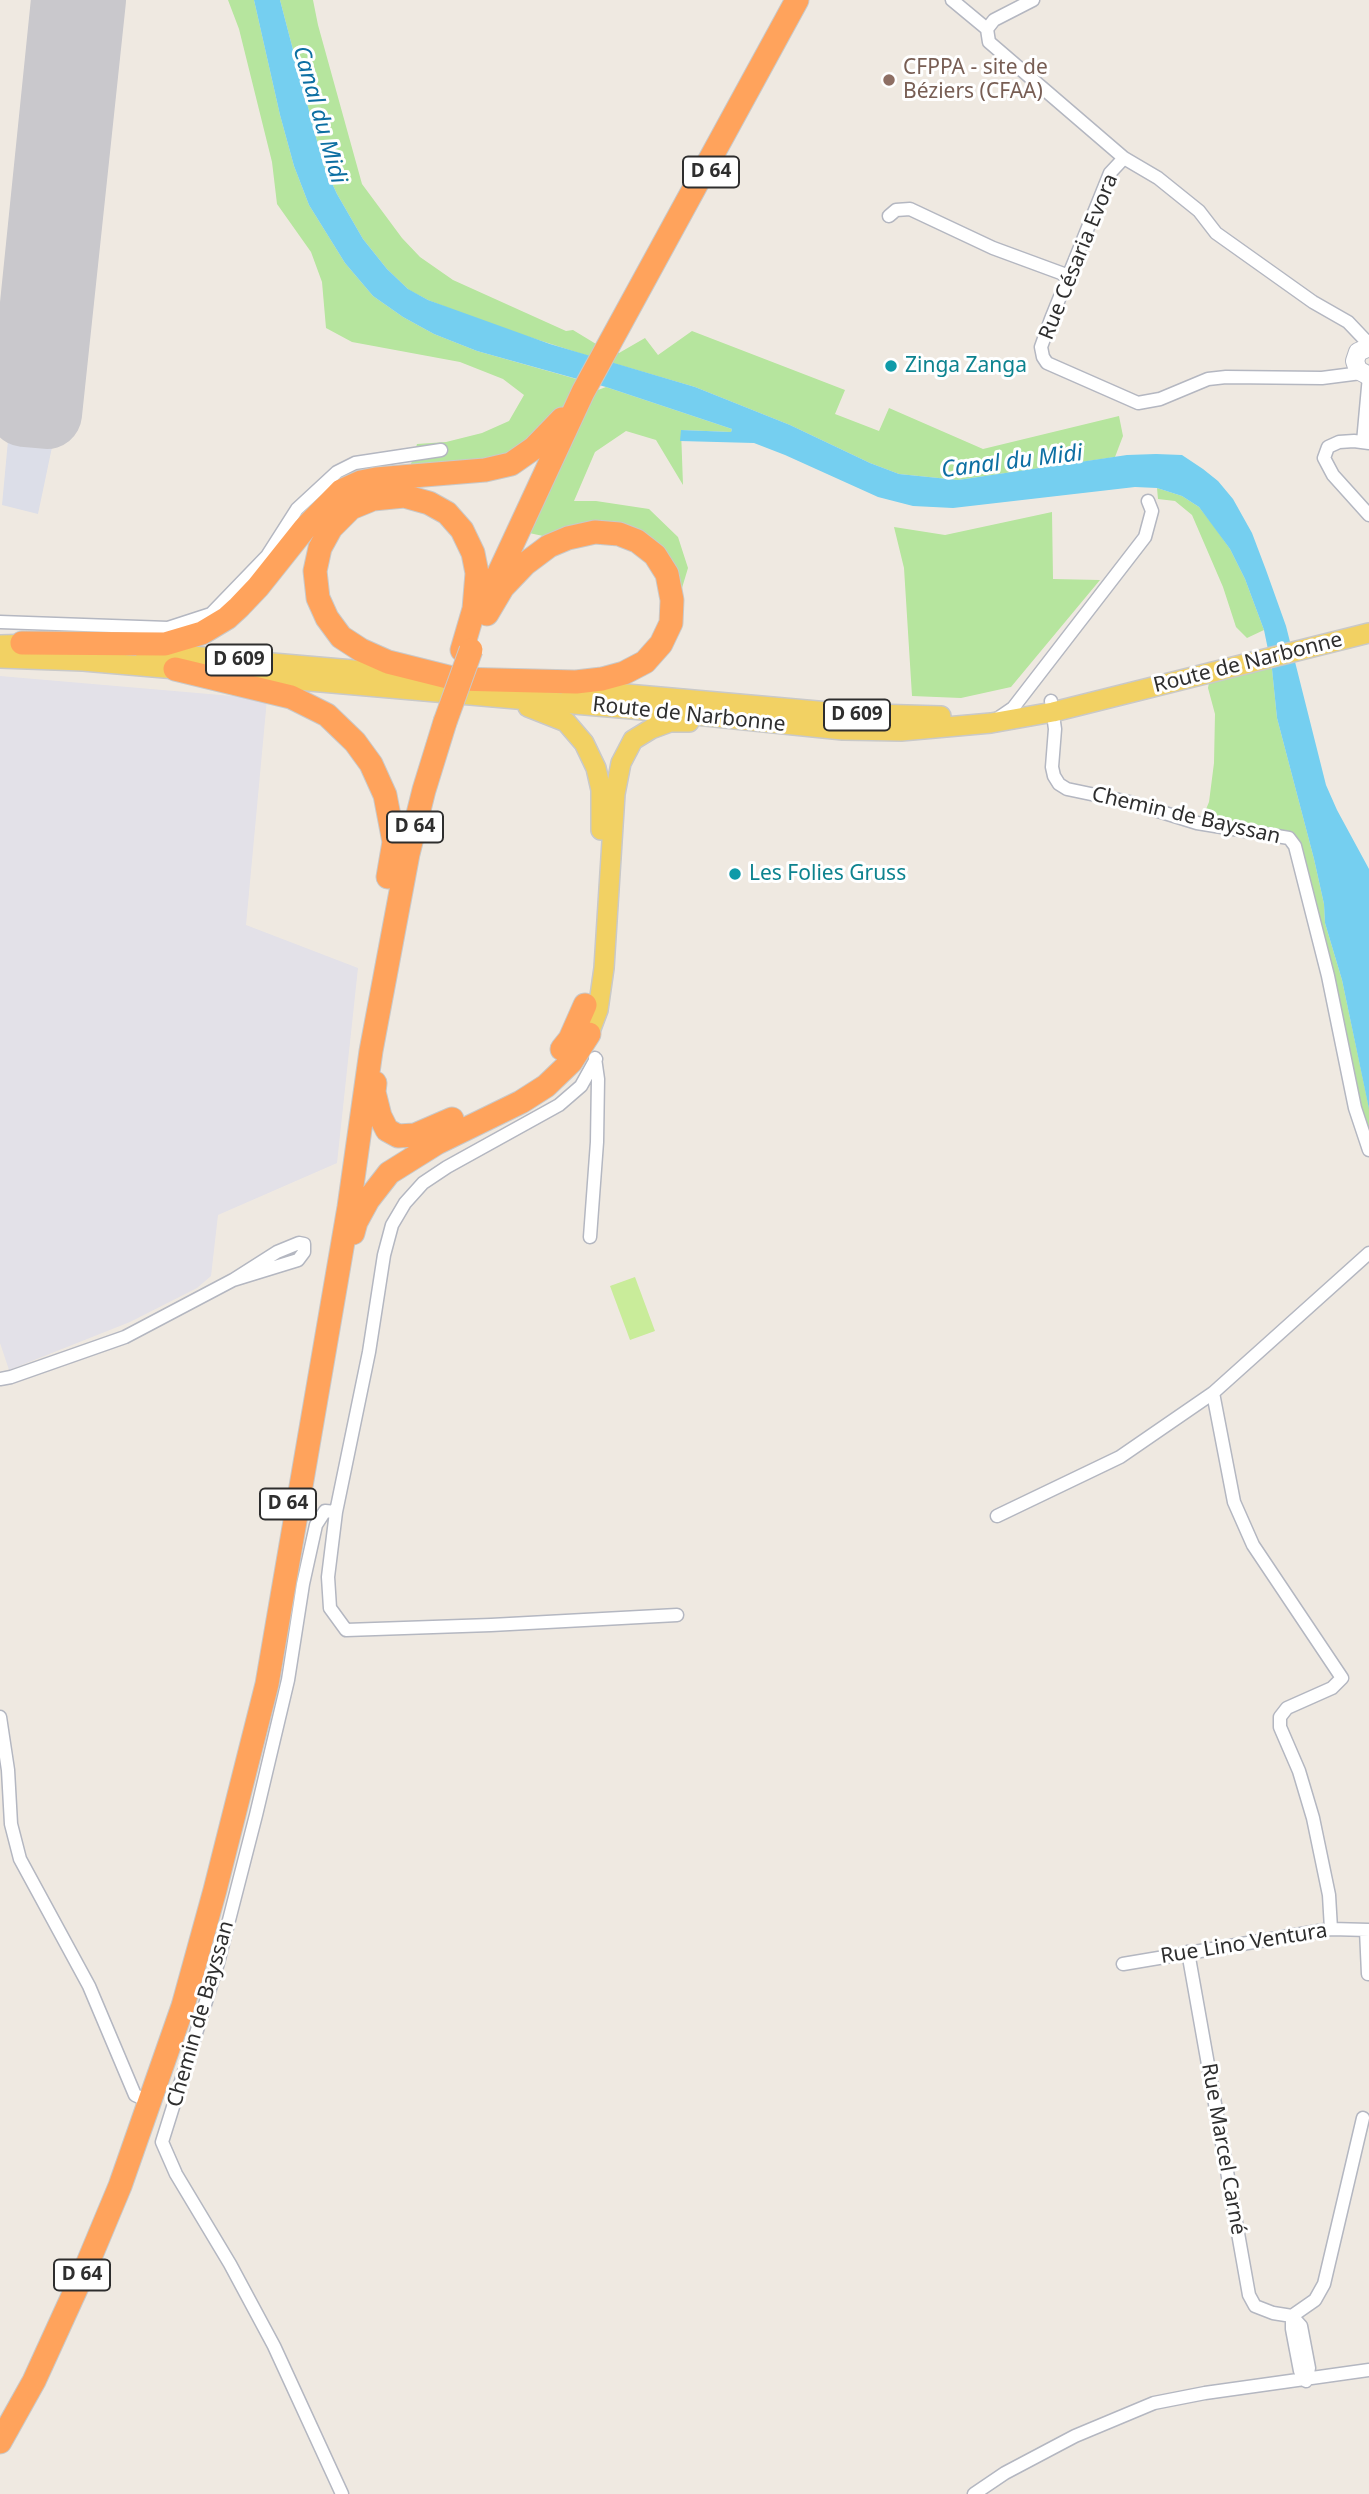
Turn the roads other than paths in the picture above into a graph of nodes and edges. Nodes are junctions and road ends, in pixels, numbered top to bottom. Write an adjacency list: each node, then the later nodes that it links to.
1 (797, 0): 11 (highway, D 64)
2 (806, 0): 11 (highway, D 64)
3 (952, 0): 7 (street)
4 (1023, 0): 6 (street)
5 (1033, 0): 6 (street)
6 (1010, 10): 7 (street)
7 (987, 29): 8 (street)
8 (1124, 159): 10 (street, Rue Césaria Evora); 12 (street)
9 (889, 216): 10 (street)
10 (1069, 276): 12 (street, Rue Césaria Evora)
11 (614, 342): 13 (highway, D 64)
12 (1364, 361): 14 (street)
13 (587, 392): 18 (highway, D 64); 23 (highway); 24 (highway, D 64)
14 (1366, 443): 17 (street)
15 (441, 450): 19 (street)
16 (1148, 501): 30 (street)
17 (1369, 515)
18 (487, 614): 24 (highway, D 64); 27 (highway)
19 (0, 622)
20 (1369, 622): 22 (main road, Route de Narbonne / D 609)
21 (1369, 633): 22 (main road, Route de Narbonne / D 609)
22 (1308, 643): 29 (main road, Route de Narbonne / D 609)
23 (11, 644): 27 (main road, Route de Narbonne / D 609)
24 (467, 650): 27 (highway); 31 (highway, D 64, bridge)
25 (0, 658): 26 (main road, Route de Narbonne / D 609)
26 (175, 669): 28 (main road, Route de Narbonne / D 609); 35 (highway)
27 (456, 679): 30 (main road, Route de Narbonne / D 609)
28 (486, 696): 33 (main road, Route de Narbonne / D 609); 36 (main road)
29 (1052, 707): 30 (main road, Route de Narbonne / D 609); 32 (main road, Route de Narbonne / D 609); 39 (street, Chemin de Bayssan)
30 (1013, 708): 32 (street)
31 (441, 722): 34 (highway, D 64); 35 (highway, D 64)
32 (991, 723): 33 (main road, Route de Narbonne / D 609)
33 (791, 725): 37 (main road)
34 (392, 934): 37 (highway); 43 (highway, D 64)
35 (373, 989): 50 (highway, D 64)
36 (585, 1005): 37 (highway)
37 (579, 1036): 38 (street); 43 (highway)
38 (596, 1059): 40 (street); 46 (street)
39 (1369, 1150)
40 (590, 1237)
41 (1369, 1253): 45 (street)
42 (233, 1280): 42 (street); 44 (street)
43 (321, 1376): 50 (highway, D 64)
44 (0, 1379)
45 (1213, 1393): 47 (street); 53 (street)
46 (335, 1512): 48 (street); 64 (street, Chemin de Bayssan)
47 (997, 1516)
48 (677, 1615)
49 (0, 1717): 51 (street)
50 (245, 1765): 58 (highway, D 64)
51 (11, 1824): 52 (street); 58 (street)
52 (0, 1832)
53 (1331, 1930): 54 (street, Rue Lino Ventura); 55 (street, Rue Lino Ventura)
54 (1368, 1930): 57 (street, Rue Lino Ventura)
55 (1188, 1952): 56 (street, Rue Lino Ventura); 60 (street, Rue Marcel Carné)
56 (1123, 1964)
57 (1368, 1974)
58 (150, 2102): 63 (highway, D 64)
59 (1363, 2118): 60 (street)
60 (1293, 2316): 62 (street)
61 (1369, 2370): 62 (street)
62 (1306, 2381): 65 (street)
63 (0, 2442)
64 (342, 2494)
65 (974, 2494)

